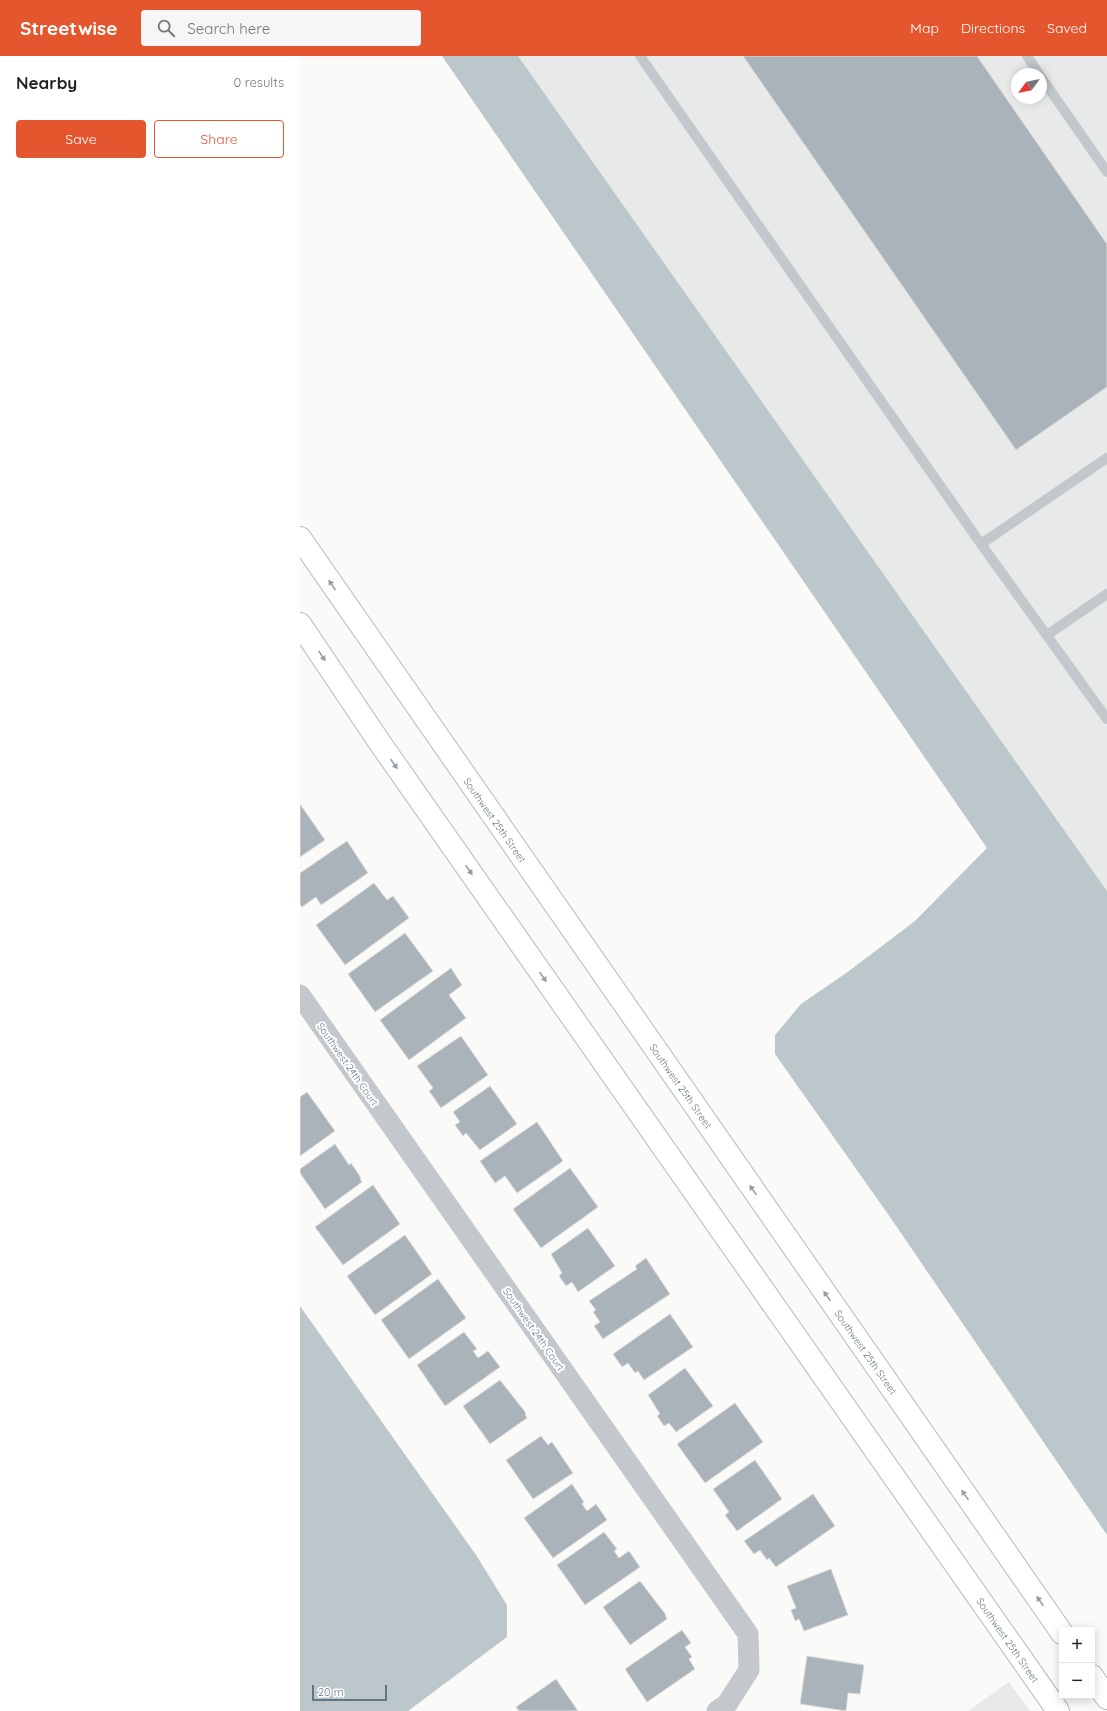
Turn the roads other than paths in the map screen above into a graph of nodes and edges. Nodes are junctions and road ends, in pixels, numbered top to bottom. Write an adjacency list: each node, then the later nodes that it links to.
1 (640, 56): 8 (lane)
2 (1027, 56): 3 (lane)
3 (1035, 68)
4 (1047, 86): 5 (lane)
5 (1107, 172)
6 (1107, 458): 8 (lane)
7 (300, 538): 14 (street, Southwest 25th Street, one-way to 7)
8 (981, 544): 11 (lane)
9 (1107, 594): 11 (lane)
10 (300, 624): 18 (street, Southwest 25th Street, one-way to 18)
11 (1047, 635): 12 (lane)
12 (1107, 718)
13 (300, 995): 17 (street, Southwest 24th Court)
14 (1059, 1629)
15 (1095, 1680): 16 (street)
16 (1107, 1698)
17 (717, 1711)
18 (1058, 1711)

